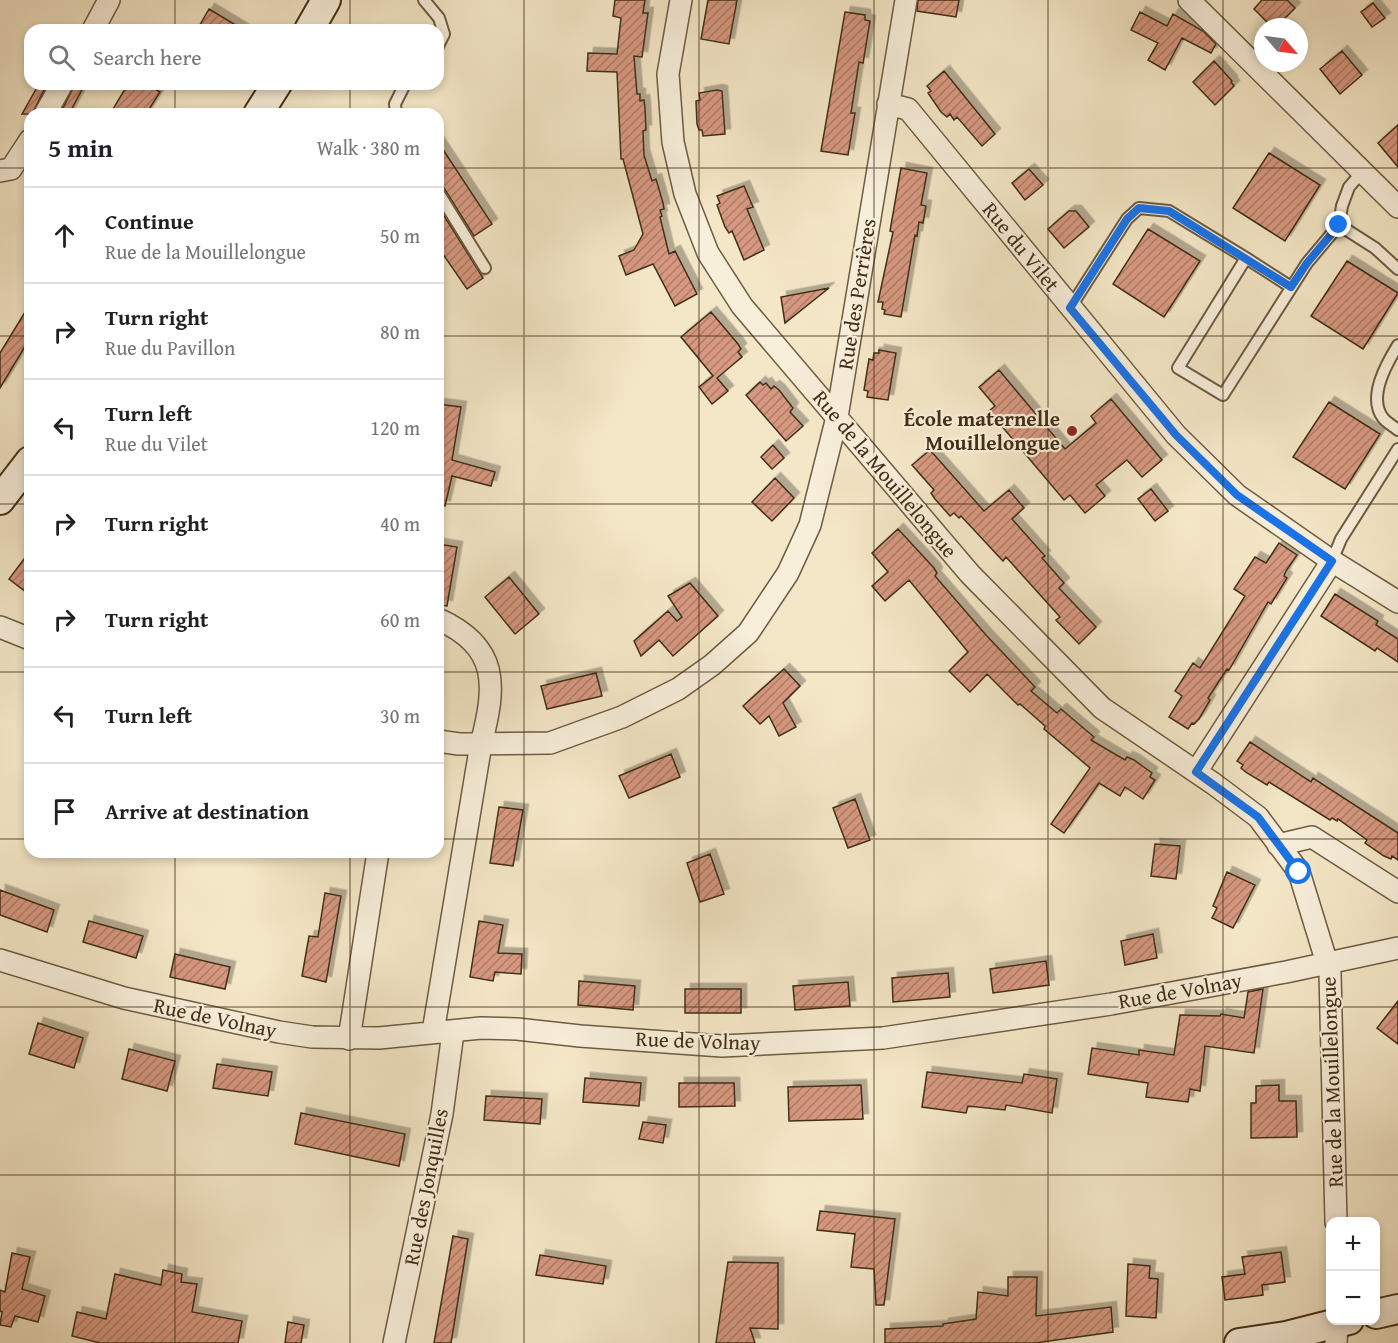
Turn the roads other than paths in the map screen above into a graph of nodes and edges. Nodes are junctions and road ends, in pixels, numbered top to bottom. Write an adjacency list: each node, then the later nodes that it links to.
1 (109, 0): 7 (street)
2 (326, 0): 8 (main road)
3 (424, 0): 9 (lane)
4 (681, 0): 29 (street, Rue de la Mouillelongue)
5 (906, 0): 13 (street, Rue des Perrières)
6 (1189, 0): 19 (street)
7 (96, 24)
8 (312, 24)
9 (441, 24)
10 (59, 90): 14 (street)
11 (273, 90): 15 (main road)
12 (402, 90): 16 (lane)
13 (888, 104): 27 (street, Rue du Vilet); 29 (street, Rue des Perrières)
14 (48, 108)
15 (262, 108)
16 (395, 108)
17 (24, 149): 18 (street)
18 (0, 171)
19 (1362, 172): 21 (street); 22 (lane)
20 (444, 202): 24 (lane)
21 (1398, 207)
22 (1339, 225): 25 (lane); 26 (lane)
23 (1246, 258): 26 (lane); 26 (lane); 27 (lane)
24 (485, 268)
25 (1398, 269)
26 (1291, 287)
27 (1070, 308): 34 (street, Rue du Vilet)
28 (1398, 345): 30 (lane)
29 (837, 417): 40 (street, Rue des Perrières); 41 (street, Rue de la Mouillelongue)
30 (1398, 430)
31 (1398, 451): 34 (lane)
32 (24, 469): 33 (main road)
33 (0, 500)
34 (1332, 561): 35 (street, Rue du Vilet); 41 (street)
35 (1398, 602)
36 (444, 622): 40 (street)
37 (0, 627): 38 (street)
38 (24, 637)
39 (444, 742): 40 (street, Rue des Perrières)
40 (481, 744): 48 (street, Rue des Jonquilles)
41 (1196, 772): 42 (street, Rue de la Mouillelongue)
42 (1278, 845): 44 (street); 47 (street, Rue de la Mouillelongue)
43 (377, 858): 49 (street)
44 (1398, 892)
45 (1398, 948): 47 (street, Rue de Volnay)
46 (0, 960): 49 (street, Rue de Volnay)
47 (1327, 963): 48 (street, Rue de Volnay); 50 (street, Rue de la Mouillelongue)
48 (442, 1031): 49 (street, Rue de Volnay); 54 (street, Rue des Jonquilles)
49 (349, 1039)
50 (1336, 1217)
51 (1398, 1309): 52 (main road)
52 (1380, 1313)
53 (1340, 1327): 55 (main road)
54 (394, 1343)
55 (1239, 1343)

